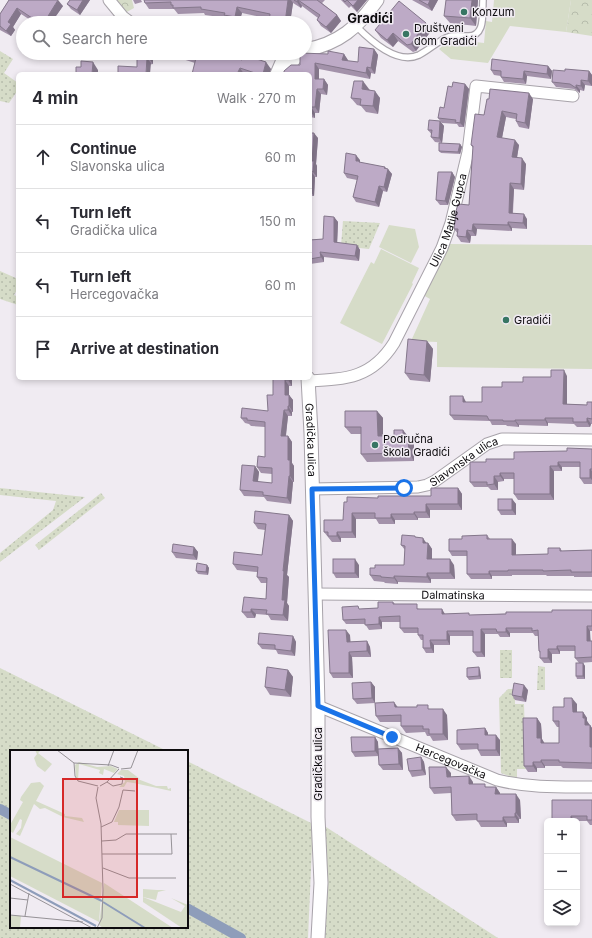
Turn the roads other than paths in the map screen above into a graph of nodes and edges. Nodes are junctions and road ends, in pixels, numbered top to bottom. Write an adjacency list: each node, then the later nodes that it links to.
1 (109, 0): 4 (street)
2 (377, 0): 5 (street)
3 (483, 0): 5 (lane)
4 (122, 16)
5 (356, 26): 6 (street)
6 (312, 48)
7 (281, 60): 10 (street)
8 (284, 60): 9 (street)
9 (293, 60)
10 (278, 72)
11 (573, 96): 12 (street, Ulica Matije Gupca)
12 (312, 379)
13 (308, 380): 15 (street, Gradička ulica)
14 (592, 440): 15 (street, Slavonska ulica)
15 (312, 489): 16 (street, Gradička ulica)
16 (315, 594): 17 (street, Dalmatinska); 18 (street, Gradička ulica)
17 (592, 596)
18 (318, 706): 19 (street, Hercegovačka); 20 (street, Gradička ulica)
19 (592, 787)
20 (318, 938)

